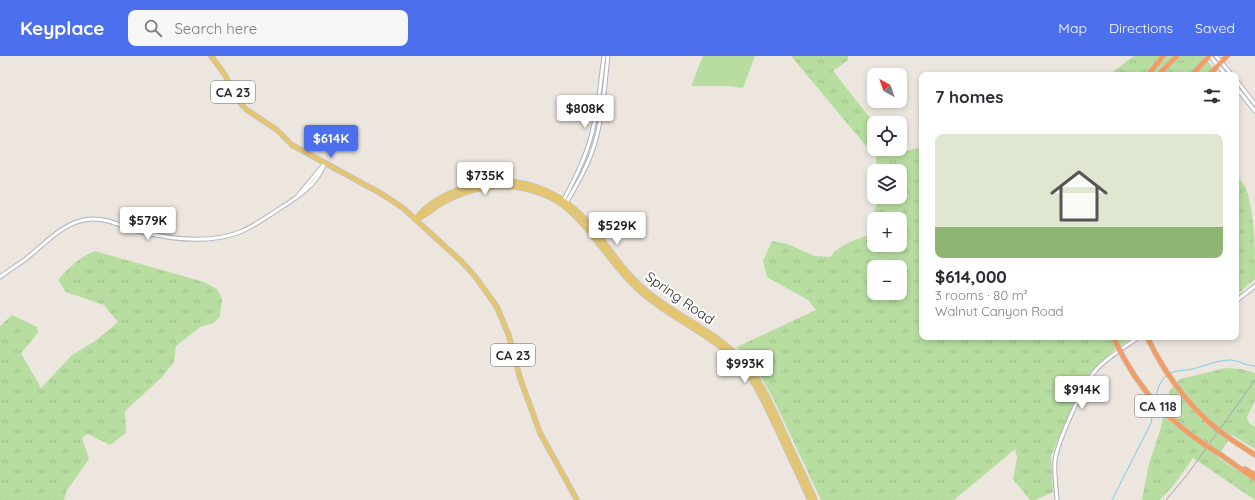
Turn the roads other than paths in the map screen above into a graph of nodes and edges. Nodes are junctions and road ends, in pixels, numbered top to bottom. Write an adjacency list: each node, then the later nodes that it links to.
1 (211, 56): 20 (main road, CA 23)
2 (604, 56): 21 (street)
3 (608, 56): 21 (street)
4 (1163, 56): 10 (highway)
5 (1177, 56): 11 (highway)
6 (1209, 56): 9 (street); 12 (highway)
7 (1216, 56): 9 (street)
8 (1227, 56): 9 (highway)
9 (1220, 64): 13 (highway); 14 (street); 15 (street)
10 (1150, 72)
11 (1161, 72)
12 (1195, 72)
13 (1212, 72)
14 (1224, 72)
15 (1229, 72)
16 (1239, 84): 18 (street)
17 (1239, 91): 19 (street)
18 (1255, 104)
19 (1255, 111)
20 (325, 163): 22 (main road, CA 23); 23 (street)
21 (564, 203): 22 (main road, Spring Road); 34 (main road, Spring Road); 35 (main road, Spring Road)
22 (416, 219): 33 (main road, CA 23)
23 (0, 277)
24 (1255, 286): 25 (street)
25 (1239, 299)
26 (1115, 340): 29 (highway, CA 118, bridge)
27 (1135, 340): 36 (street)
28 (1149, 340): 30 (highway, CA 118, bridge)
29 (1221, 455): 31 (highway); 32 (highway, CA 118)
30 (1255, 455)
31 (1255, 475)
32 (1255, 479)
33 (577, 500)
34 (810, 500)
35 (815, 500)
36 (1057, 500)

